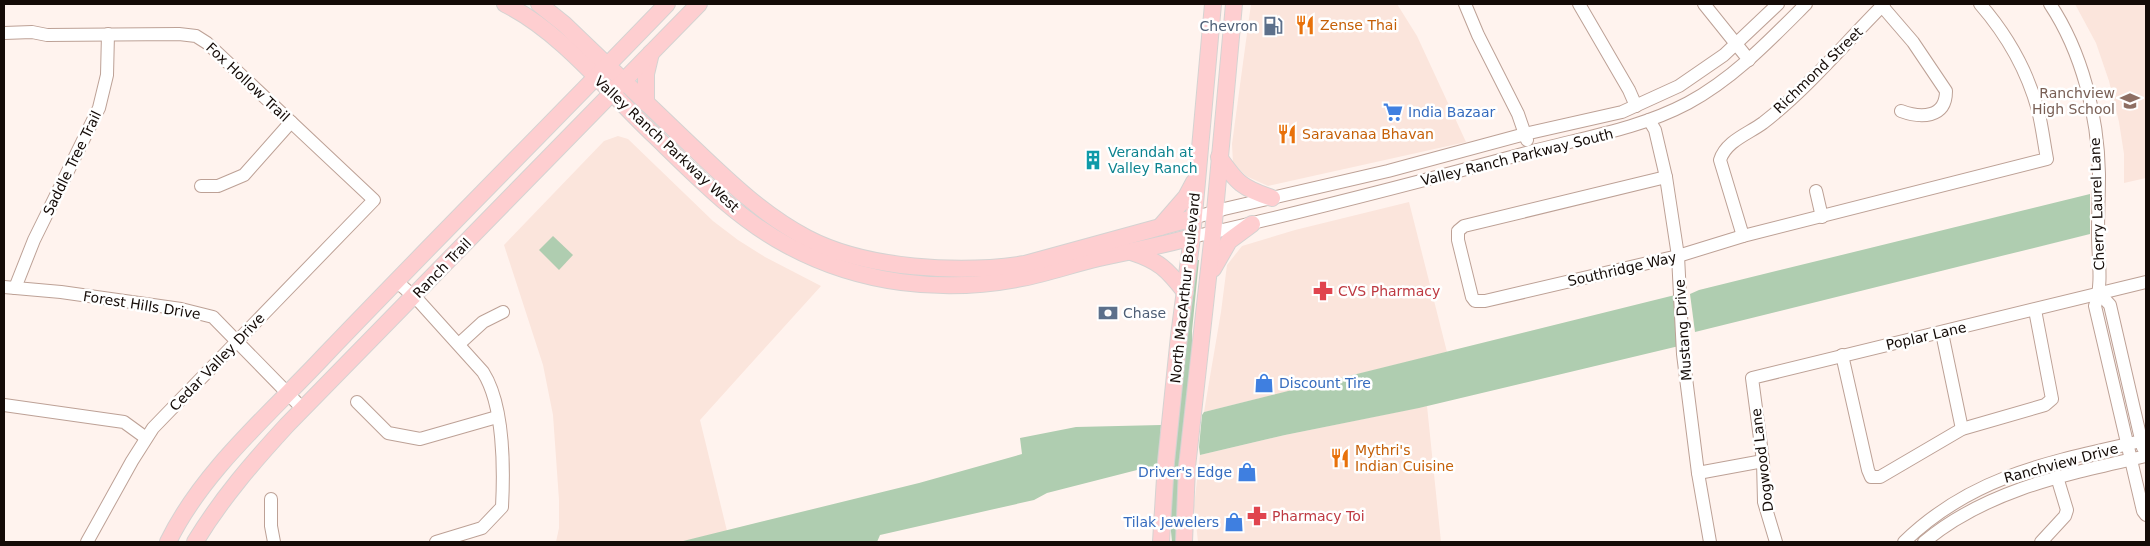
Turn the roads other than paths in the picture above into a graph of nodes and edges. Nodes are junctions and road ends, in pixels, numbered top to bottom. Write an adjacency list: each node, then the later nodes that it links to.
1 (505, 4): 20 (main road, Valley Ranch Parkway West)
2 (539, 4): 20 (main road, Valley Ranch Parkway West)
3 (667, 4): 20 (main road, Ranch Trail)
4 (699, 4): 18 (main road, Ranch Trail)
5 (1465, 4): 30 (street)
6 (1579, 4): 24 (street)
7 (1704, 4): 17 (street)
8 (1778, 4): 17 (street, Valley Ranch Parkway South)
9 (1806, 4): 19 (street, Valley Ranch Parkway South)
10 (1980, 4): 44 (street, Southridge Way)
11 (2050, 4): 60 (street, Cherry Laurel Lane)
12 (1883, 5): 25 (street); 50 (street, Richmond Street)
13 (1213, 7): 14 (main road); 35 (main road, North MacArthur Boulevard)
14 (1233, 9): 33 (main road, North MacArthur Boulevard)
15 (4, 32): 16 (street, Fox Hollow Trail)
16 (108, 34): 29 (street, Fox Hollow Trail); 58 (street, Saddle Tree Trail)
17 (1736, 44): 19 (street); 24 (street, Valley Ranch Parkway South)
18 (651, 54): 21 (main road, Ranch Trail); 23 (main road)
19 (1749, 60): 28 (street, Valley Ranch Parkway South)
20 (601, 71): 21 (main road, Valley Ranch Parkway West); 22 (main road, Valley Ranch Parkway West); 31 (main road, Ranch Trail)
21 (624, 81): 22 (main road, Ranch Trail); 23 (main road, Valley Ranch Parkway West)
22 (612, 94): 26 (main road, Valley Ranch Parkway West); 27 (main road, Ranch Trail)
23 (646, 103): 48 (main road, Valley Ranch Parkway West)
24 (1636, 106): 30 (street, Valley Ranch Parkway South)
25 (1900, 111)
26 (630, 113): 27 (main road); 48 (main road, Valley Ranch Parkway West)
27 (587, 119): 42 (main road, Ranch Trail)
28 (1649, 120): 32 (street, Valley Ranch Parkway South); 36 (street, Mustang Drive)
29 (291, 122): 37 (street); 41 (street, Fox Hollow Trail)
30 (1525, 134): 32 (street); 34 (street, Valley Ranch Parkway South)
31 (537, 136): 42 (main road); 56 (main road, Ranch Trail)
32 (1531, 151): 38 (street, Valley Ranch Parkway South)
33 (1219, 157): 40 (main road); 43 (main road, North MacArthur Boulevard)
34 (1388, 171): 38 (street); 40 (street, Valley Ranch Parkway South)
35 (1197, 176): 45 (main road, North MacArthur Boulevard); 47 (main road)
36 (1666, 177): 53 (street, Mustang Drive); 53 (street, Southridge Way)
37 (200, 186)
38 (1391, 190): 46 (street, Valley Ranch Parkway South)
39 (1816, 192): 44 (street)
40 (1272, 198): 43 (street, Valley Ranch Parkway South)
41 (374, 200): 65 (street, Cedar Valley Drive)
42 (502, 206): 61 (main road, Ranch Trail)
43 (1214, 211): 45 (street, Valley Ranch Parkway South); 49 (main road, North MacArthur Boulevard)
44 (1822, 216): 50 (street, Southridge Way)
45 (1194, 218): 47 (main road, Valley Ranch Parkway West); 51 (main road, North MacArthur Boulevard)
46 (1252, 224): 49 (street, Valley Ranch Parkway South); 55 (main road)
47 (1160, 227): 54 (main road, Valley Ranch Parkway West)
48 (775, 228): 54 (main road, Valley Ranch Parkway West)
49 (1213, 232): 51 (street, Valley Ranch Parkway South); 55 (main road, North MacArthur Boulevard)
50 (1743, 236): 53 (street, Southridge Way)
51 (1192, 237): 52 (main road, Valley Ranch Parkway West); 59 (main road, North MacArthur Boulevard)
52 (1131, 252): 54 (main road, Valley Ranch Parkway West); 59 (main road)
53 (1678, 256): 81 (street, Mustang Drive)
54 (967, 276)
55 (1208, 278): 93 (main road, North MacArthur Boulevard)
56 (396, 281): 61 (street); 69 (main road, Ranch Trail)
57 (2146, 282): 60 (street, Poplar Lane)
58 (10, 288): 65 (street, Forest Hills Drive)
59 (1185, 292): 92 (main road, North MacArthur Boulevard)
60 (2100, 294): 62 (street, Poplar Lane); 76 (street); 77 (street, Cherry Laurel Lane)
61 (414, 296): 66 (street); 72 (main road, Ranch Trail)
62 (2035, 310): 64 (street, Poplar Lane); 74 (street)
63 (503, 312): 66 (street)
64 (1942, 333): 67 (street, Poplar Lane); 74 (street)
65 (237, 341): 69 (street, Forest Hills Drive); 75 (street, Cedar Valley Drive)
66 (459, 344): 73 (street)
67 (1842, 355): 68 (street, Poplar Lane); 74 (street)
68 (1752, 378): 80 (street, Dogwood Lane)
69 (288, 394): 72 (street, Forest Hills Drive); 88 (main road, Ranch Trail)
70 (357, 402): 73 (street)
71 (4, 405): 75 (street)
72 (302, 408): 89 (main road, Ranch Trail)
73 (497, 417): 91 (street)
74 (1962, 430)
75 (146, 438): 87 (street, Cedar Valley Drive)
76 (2144, 441): 77 (street, Ranchview Drive); 78 (street)
77 (2126, 445): 79 (street, Cherry Laurel Lane); 84 (street, Ranchview Drive)
78 (2146, 459): 79 (street, Ranchview Drive)
79 (2129, 460): 82 (street, Ranchview Drive); 85 (street, Cherry Laurel Lane)
80 (1763, 461): 81 (street); 95 (street, Dogwood Lane)
81 (1698, 473): 94 (street, Mustang Drive)
82 (2057, 477): 86 (street, Ranchview Drive); 98 (street)
83 (271, 499): 90 (street)
84 (1941, 510): 86 (street); 96 (street, Ranchview Drive)
85 (2146, 515)
86 (1950, 523): 97 (street, Ranchview Drive)
87 (86, 542)
88 (168, 542)
89 (195, 542)
90 (274, 542)
91 (436, 542)
92 (1161, 542)
93 (1184, 542)
94 (1710, 542)
95 (1776, 542)
96 (1904, 542)
97 (1924, 542)
98 (2041, 542)

